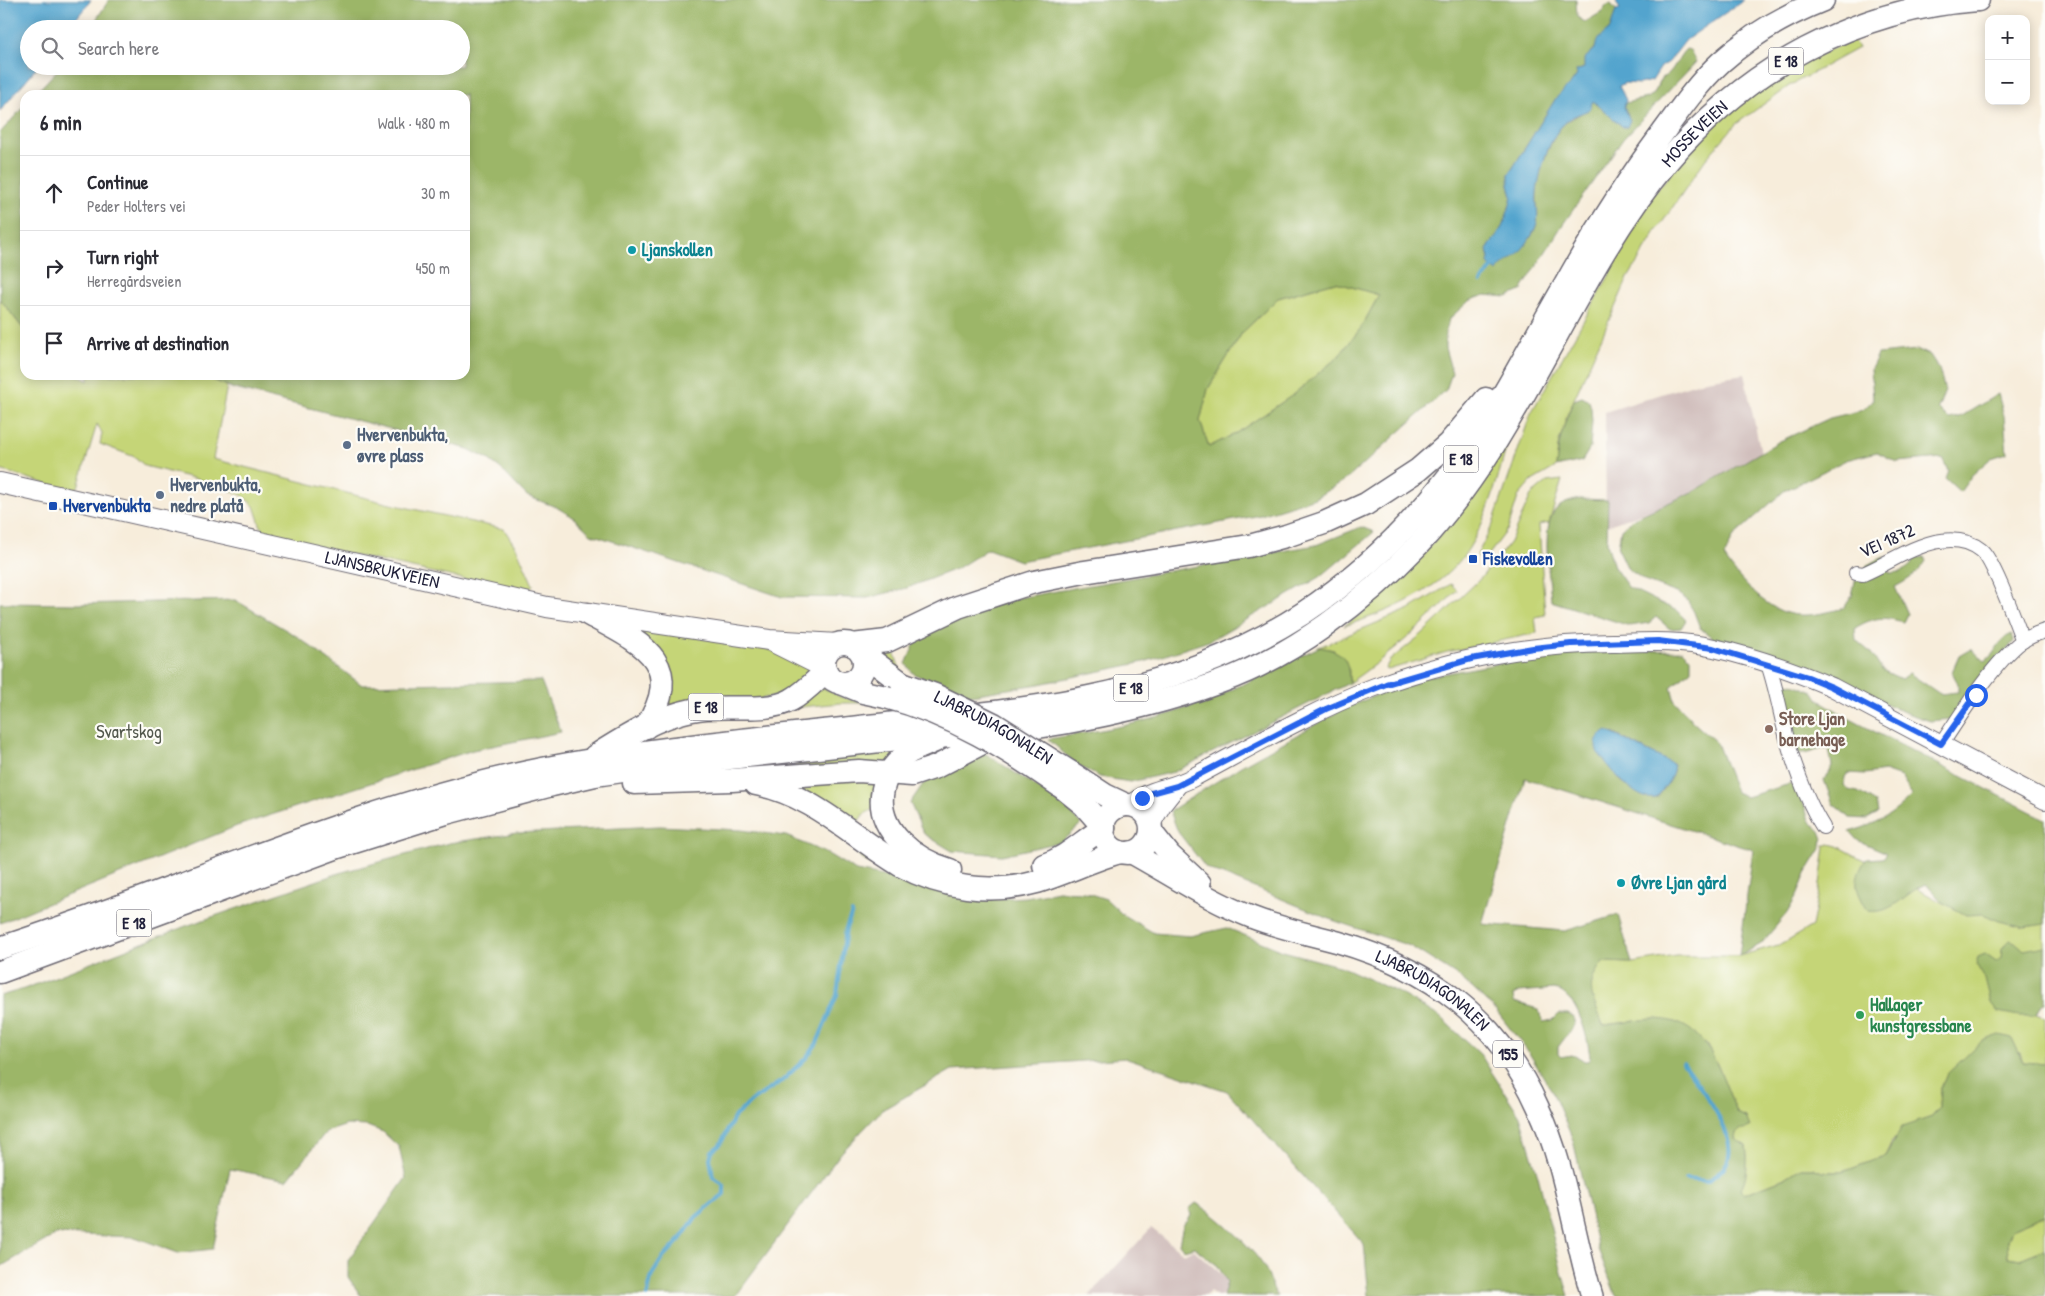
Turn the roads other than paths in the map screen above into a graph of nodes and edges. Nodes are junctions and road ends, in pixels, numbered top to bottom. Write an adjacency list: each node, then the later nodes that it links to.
1 (1823, 0): 3 (highway, MOSSEVEIEN / E 18)
2 (1978, 0): 15 (highway, MOSSEVEIEN / E 18)
3 (1512, 378): 10 (highway, E 18); 18 (highway, E 18)
4 (0, 483): 6 (main road, LJANSBRUKVEIEN)
5 (1856, 573): 9 (street, VEI 1872)
6 (588, 614): 8 (main road, LJANSBRUKVEIEN); 14 (highway)
7 (2045, 631): 9 (street)
8 (769, 640): 10 (main road, LJANSBRUKVEIEN); 12 (main road, LJANSBRUKVEIEN)
9 (2023, 641): 17 (street)
10 (851, 647): 12 (highway, E 18); 12 (highway, E 18); 13 (highway, LJABRUDIAGONALEN)
11 (1768, 664): 17 (street); 22 (street); 28 (street)
12 (831, 674): 13 (highway, LJABRUDIAGONALEN); 14 (highway, E 18)
13 (894, 690): 21 (highway, LJABRUDIAGONALEN, bridge)
14 (646, 727): 18 (highway, E 18)
15 (1003, 731): 16 (highway, E 18); 19 (highway, E 18)
16 (944, 738): 19 (highway, E 18); 23 (highway, E 18)
17 (1941, 744): 24 (street)
18 (588, 761): 31 (highway, E 18)
19 (889, 773): 20 (highway, E 18); 27 (highway, E 18)
20 (732, 780): 23 (highway, E 18); 29 (highway, E 18)
21 (1066, 780): 25 (highway, LJABRUDIAGONALEN); 27 (highway, LJABRUDIAGONALEN)
22 (1177, 786): 25 (street); 26 (street)
23 (518, 796): 32 (highway, E 18)
24 (2045, 800)
25 (1128, 805): 26 (highway); 27 (highway, E 18)
26 (1151, 827): 29 (highway, E 18); 30 (main road, LJABRUDIAGONALEN / 155)
27 (1104, 828): 29 (highway)
28 (1823, 828)
29 (1125, 852): 30 (main road, LJABRUDIAGONALEN / 155)
30 (1214, 898): 33 (main road, LJABRUDIAGONALEN / 155)
31 (0, 948)
32 (0, 972)
33 (1592, 1296)

